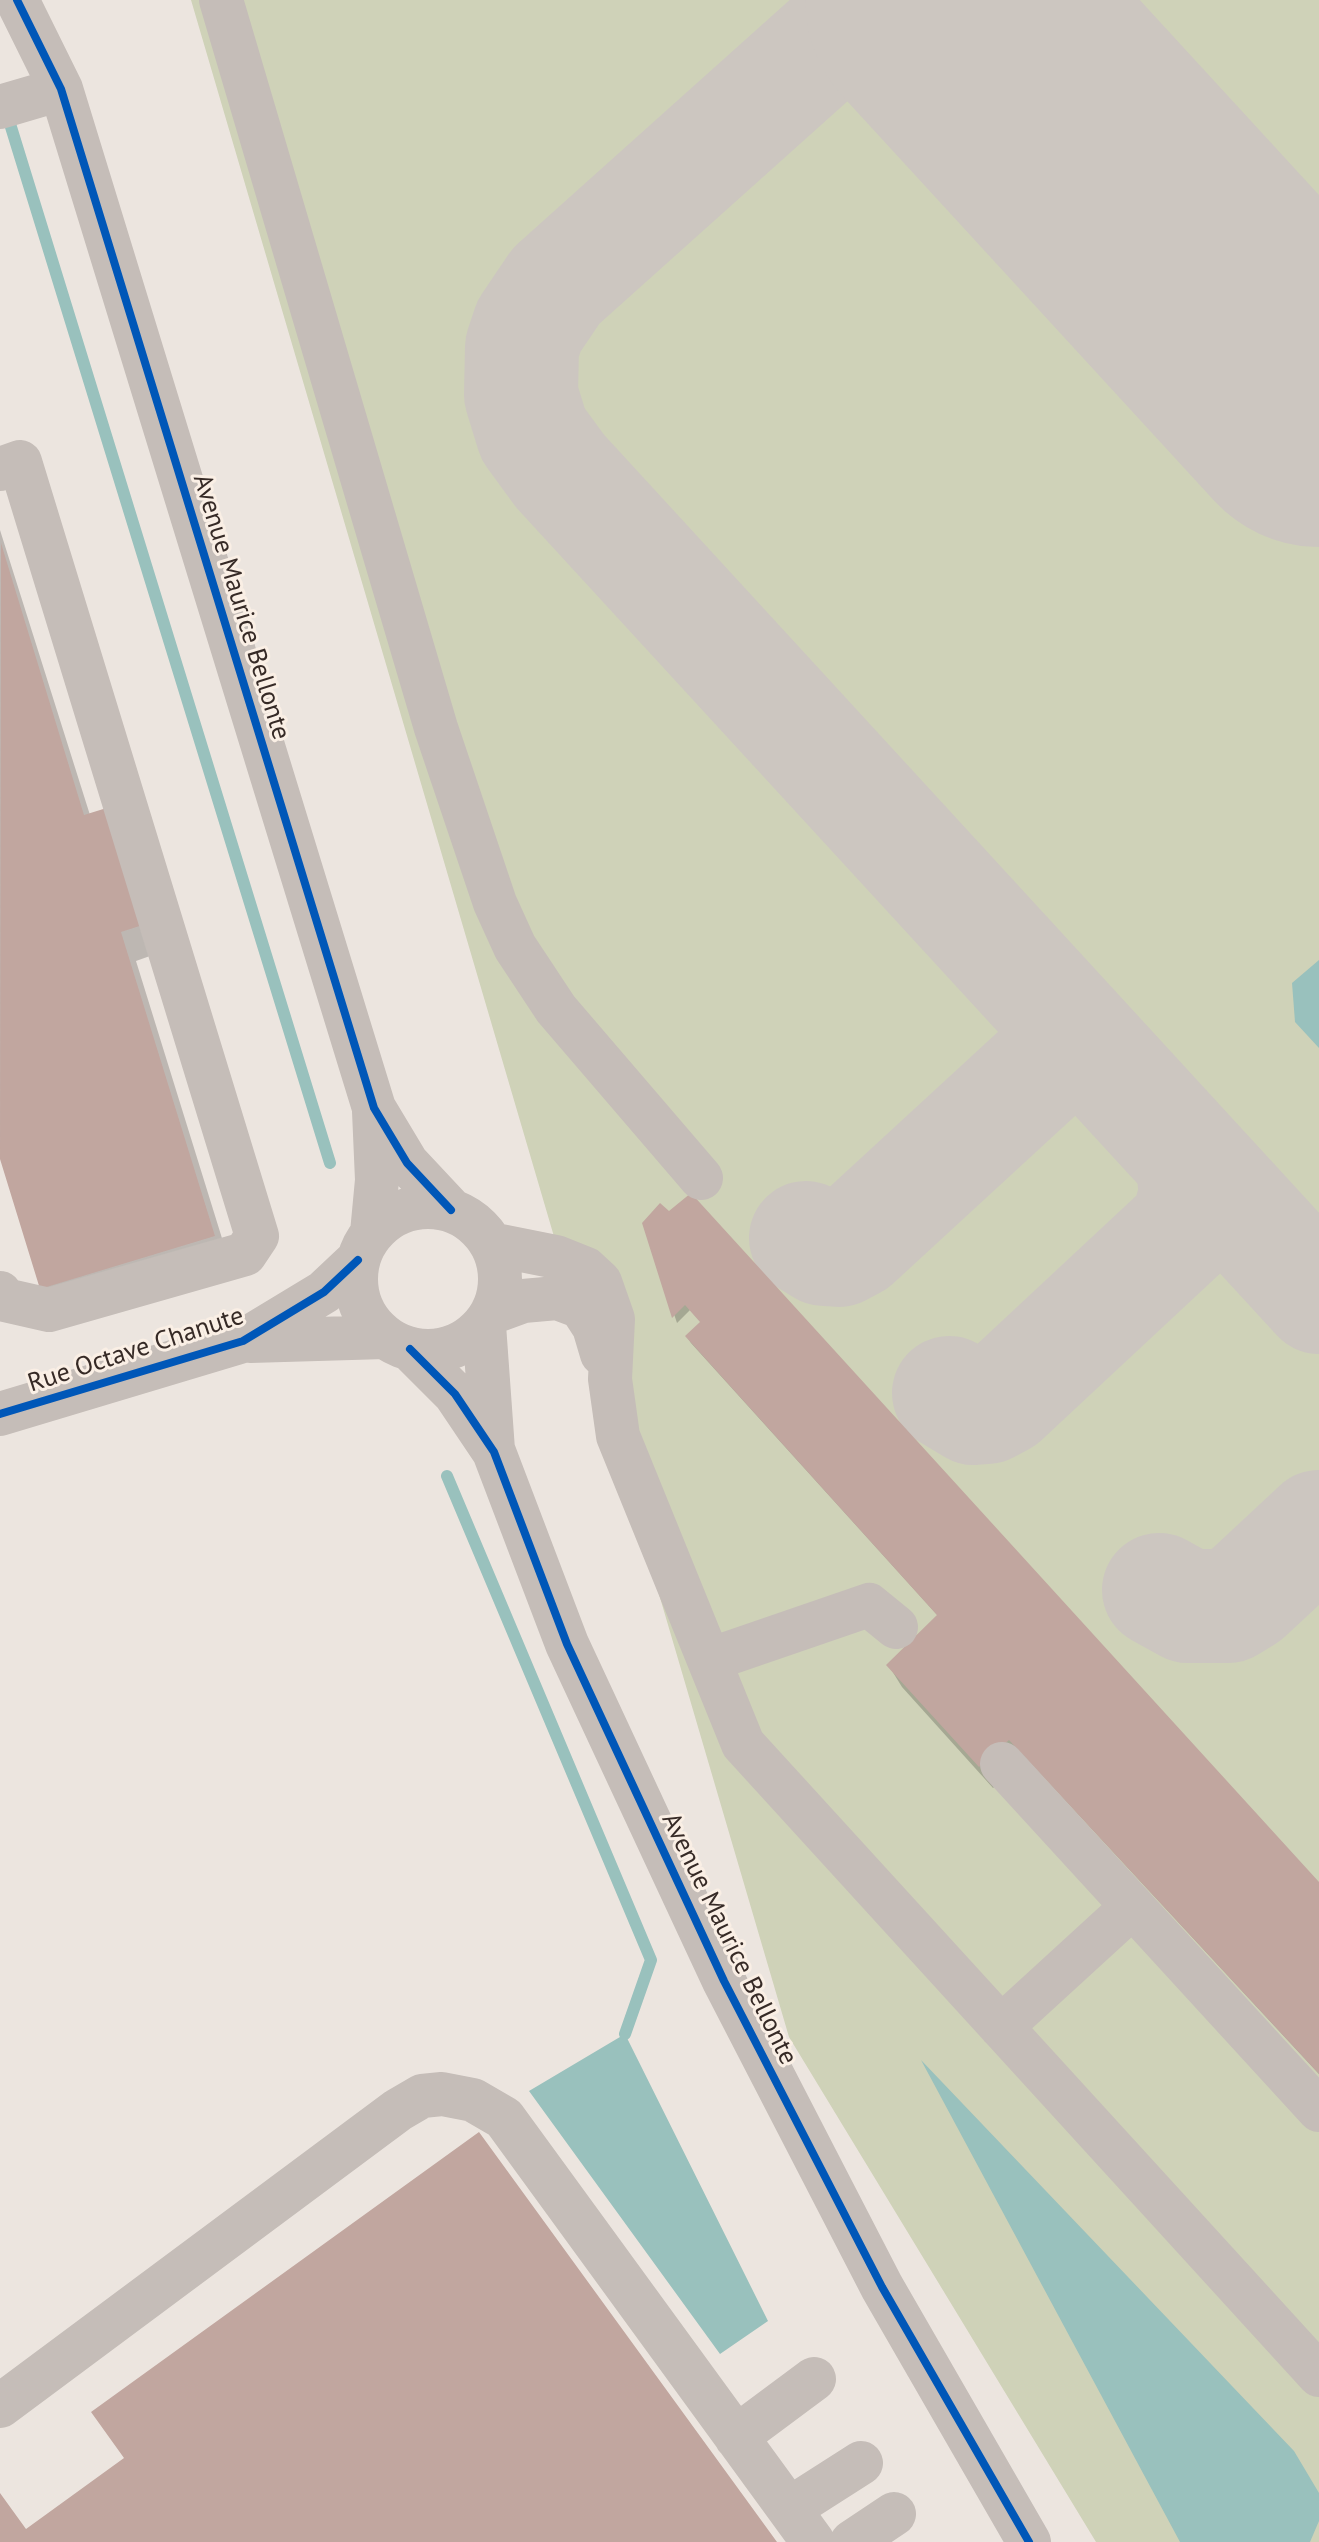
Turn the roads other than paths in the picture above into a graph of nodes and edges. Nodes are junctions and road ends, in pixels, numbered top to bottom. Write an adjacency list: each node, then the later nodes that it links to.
1 (17, 0): 3 (street, Avenue Maurice Bellonte)
2 (221, 0): 6 (street)
3 (31, 98): 5 (street, Avenue Maurice Bellonte)
4 (0, 469): 10 (street)
5 (374, 1108): 7 (street, Avenue Maurice Bellonte); 9 (street, Avenue Maurice Bellonte)
6 (701, 1178)
7 (451, 1210): 8 (street); 9 (street)
8 (491, 1244): 11 (street); 14 (street)
9 (365, 1246): 12 (street, Rue Octave Chanute); 13 (street)
10 (0, 1293)
11 (488, 1319): 13 (street); 14 (street); 16 (street, Avenue Maurice Bellonte)
12 (243, 1341): 13 (street, Rue Octave Chanute); 15 (street, Rue Octave Chanute)
13 (397, 1343): 16 (street, Avenue Maurice Bellonte)
14 (610, 1379): 18 (street)
15 (0, 1414)
16 (494, 1452): 31 (street, Avenue Maurice Bellonte)
17 (896, 1627): 18 (street)
18 (709, 1660): 21 (street)
19 (1002, 1764): 20 (street)
20 (1131, 1908): 21 (street); 22 (street)
21 (1001, 2027): 23 (street)
22 (1319, 2110)
23 (1319, 2375)
24 (814, 2379): 26 (street)
25 (0, 2406): 26 (street)
26 (736, 2437): 29 (street)
27 (861, 2463): 29 (street)
28 (894, 2514): 30 (street)
29 (801, 2526)
30 (852, 2542)
31 (1029, 2542)

